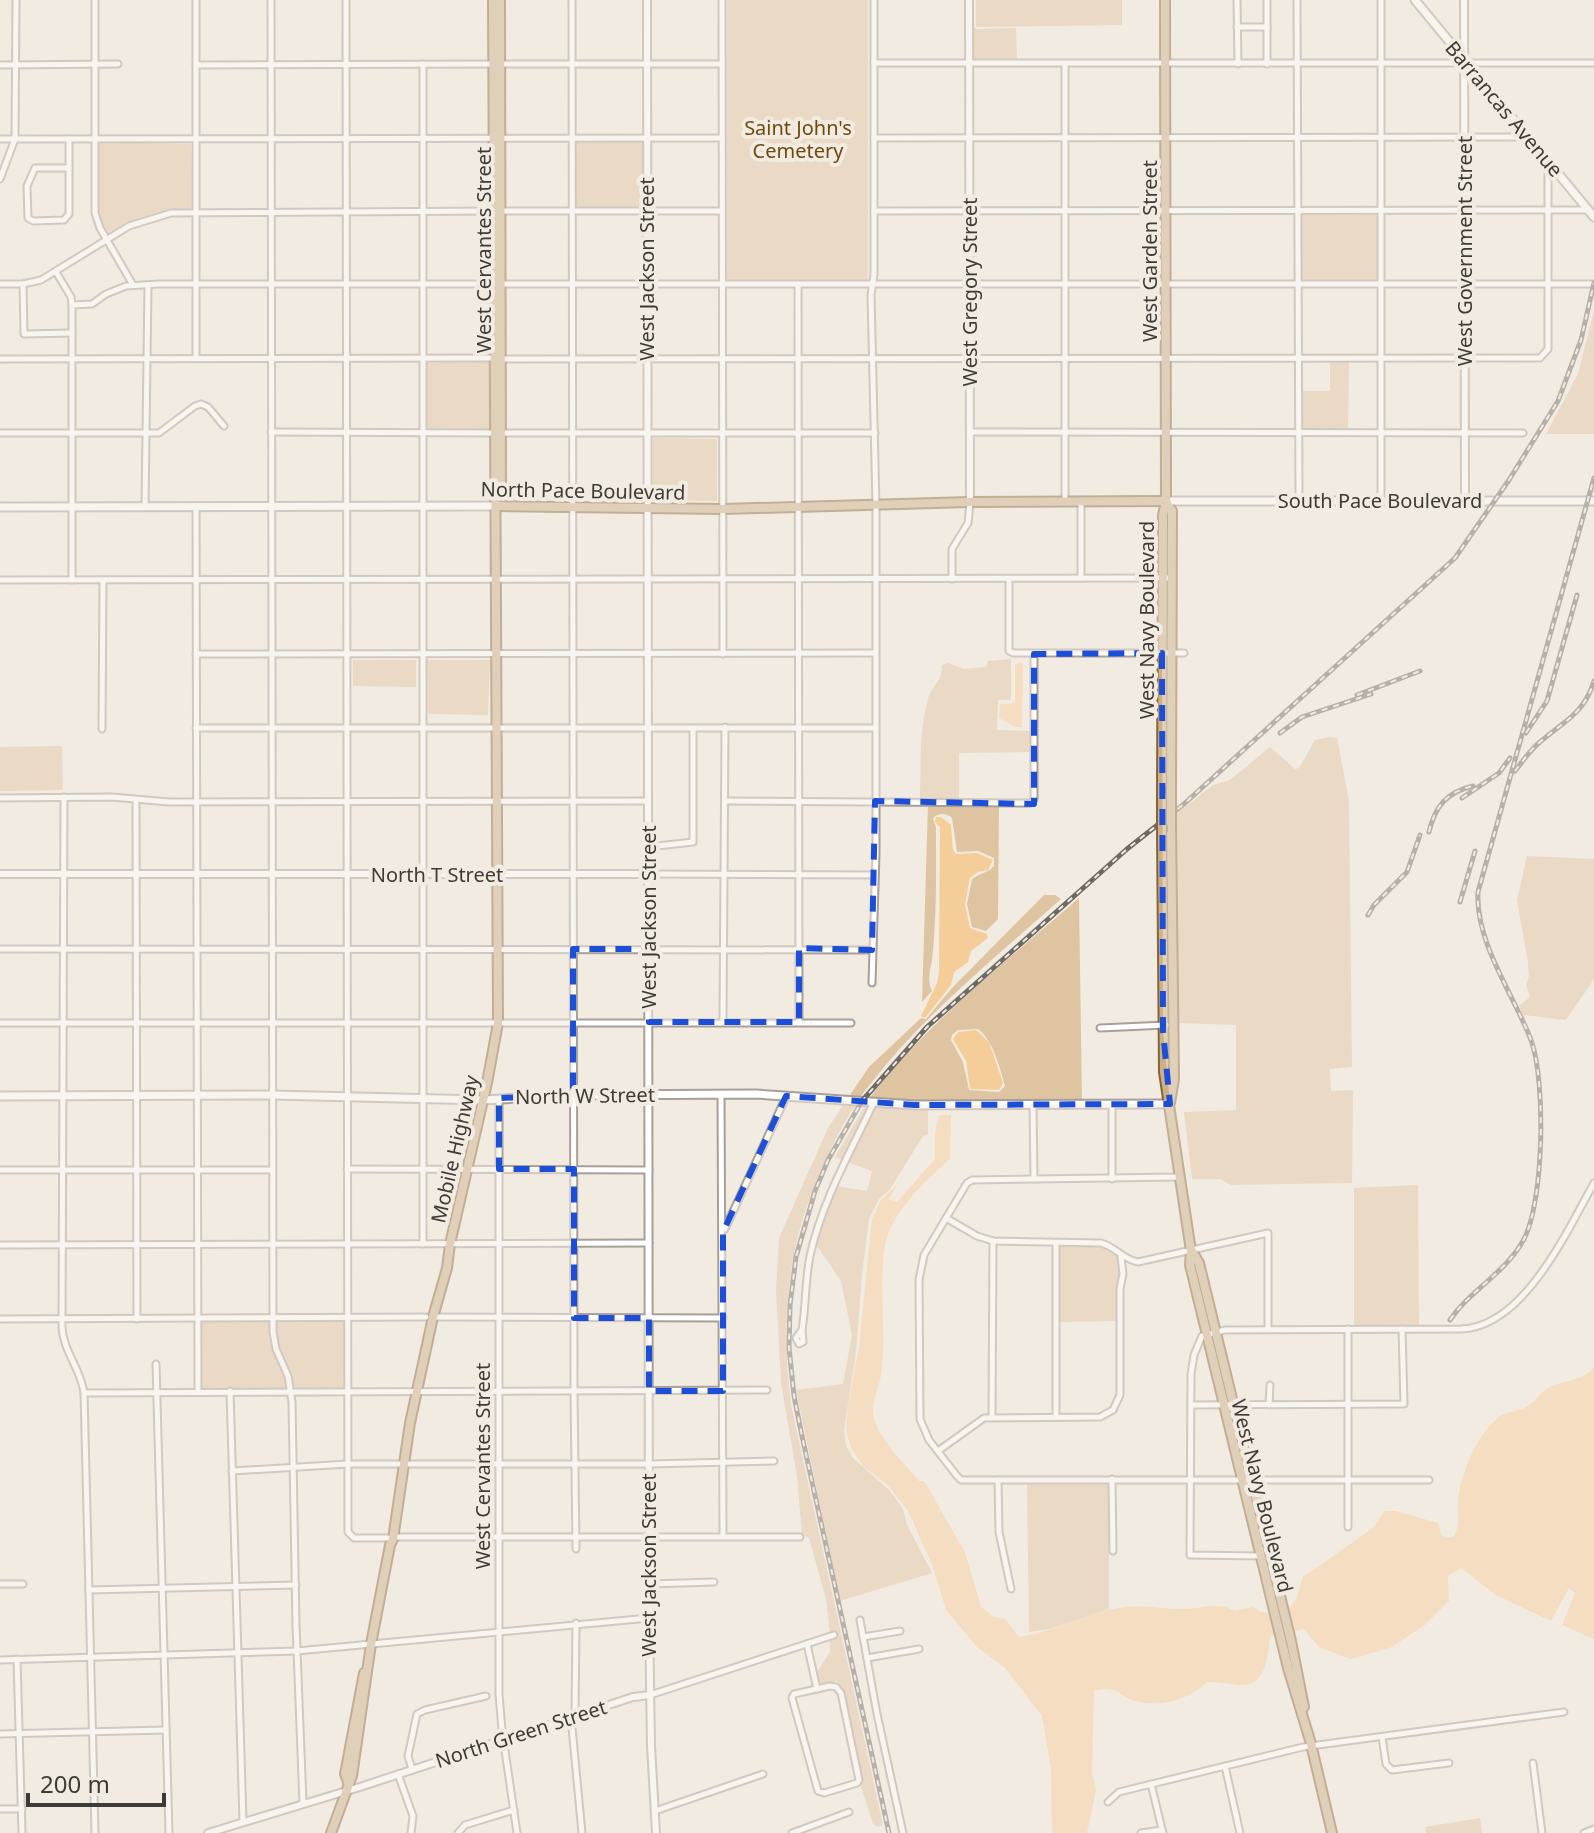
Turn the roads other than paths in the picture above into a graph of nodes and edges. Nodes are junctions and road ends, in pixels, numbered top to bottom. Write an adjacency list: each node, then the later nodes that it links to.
1 (16, 0): 39 (street)
2 (95, 0): 40 (street)
3 (196, 0): 41 (street)
4 (271, 0): 42 (street)
5 (346, 0): 43 (street)
6 (493, 0): 29 (main road, West Cervantes Street)
7 (500, 0): 29 (main road, West Cervantes Street)
8 (572, 0): 30 (street)
9 (647, 0): 31 (street, West Jackson Street)
10 (722, 0): 32 (street)
11 (874, 0): 22 (street)
12 (969, 0): 33 (street, West Gregory Street)
13 (1165, 0): 35 (main road, West Garden Street)
14 (1237, 0): 20 (street)
15 (1267, 0): 21 (street)
16 (1297, 0): 23 (street)
17 (1381, 0): 24 (street)
18 (1415, 0): 25 (main road, Barrancas Avenue)
19 (1464, 0): 25 (street, West Government Street)
20 (1237, 27): 21 (street); 36 (street)
21 (1267, 27): 37 (street)
22 (874, 63): 33 (street); 53 (street)
23 (1297, 63): 24 (street); 37 (street); 57 (street)
24 (1381, 63): 25 (street); 58 (street)
25 (1466, 63): 26 (street); 44 (main road, Barrancas Avenue); 59 (street, West Government Street)
26 (1594, 63)
27 (118, 64): 40 (street)
28 (423, 64): 29 (street); 43 (street); 48 (street)
29 (496, 64): 30 (street); 49 (main road, West Cervantes Street)
30 (572, 64): 31 (street); 50 (street)
31 (647, 64): 32 (street); 51 (street, West Jackson Street)
32 (722, 64): 52 (street)
33 (969, 64): 34 (street); 54 (street, West Gregory Street)
34 (1065, 64): 35 (street); 55 (street)
35 (1166, 64): 36 (street); 56 (main road, West Garden Street)
36 (1238, 64): 37 (street)
37 (1267, 64)
38 (0, 65): 39 (street)
39 (15, 65): 40 (street); 61 (street)
40 (96, 65): 63 (street)
41 (196, 65): 42 (street); 45 (street)
42 (271, 65): 43 (street); 46 (street)
43 (346, 65): 47 (street)
44 (1527, 137): 59 (street); 64 (main road, Barrancas Avenue)
45 (196, 138): 46 (street); 63 (street); 83 (street)
46 (271, 138): 47 (street); 68 (street)
47 (346, 138): 48 (street); 69 (street)
48 (421, 138): 49 (street); 70 (street)
49 (496, 138): 50 (street); 71 (main road, West Cervantes Street)
50 (572, 138): 51 (street); 72 (street)
51 (647, 138): 52 (street); 73 (street, West Jackson Street)
52 (722, 138): 74 (street)
53 (874, 138): 54 (street); 75 (street)
54 (969, 138): 55 (street); 76 (street, West Gregory Street)
55 (1065, 138): 56 (street); 77 (street)
56 (1166, 138): 57 (street); 78 (main road, West Garden Street)
57 (1298, 138): 58 (street); 79 (street)
58 (1381, 138): 59 (street); 80 (street)
59 (1465, 138): 81 (street, West Government Street)
60 (0, 139): 61 (street)
61 (15, 139): 62 (street); 66 (street)
62 (69, 139): 63 (street); 65 (street)
63 (95, 139): 85 (street)
64 (1548, 162): 67 (main road, Barrancas Avenue); 82 (street)
65 (69, 168): 65 (street)
66 (0, 179)
67 (1588, 209): 82 (street); 84 (main road, Barrancas Avenue)
68 (271, 211): 69 (street); 83 (street); 104 (street)
69 (346, 211): 70 (street); 105 (street)
70 (421, 211): 71 (street); 106 (street)
71 (497, 211): 72 (street); 90 (main road, West Cervantes Street)
72 (572, 211): 73 (street); 107 (street)
73 (647, 211): 74 (street); 108 (street, West Jackson Street)
74 (722, 211): 91 (street)
75 (874, 211): 76 (street); 93 (street)
76 (969, 211): 77 (street); 94 (street, West Gregory Street)
77 (1065, 211): 78 (street); 95 (street)
78 (1166, 211): 79 (street); 96 (main road, West Garden Street)
79 (1298, 211): 80 (street); 97 (street)
80 (1381, 211): 81 (street); 98 (street)
81 (1465, 211): 82 (street); 99 (street, West Government Street)
82 (1548, 211): 100 (street)
83 (196, 212): 85 (street); 89 (street)
84 (1594, 217)
85 (107, 240): 86 (street); 102 (street)
86 (56, 272): 88 (street); 109 (street)
87 (0, 284): 88 (street)
88 (23, 284): 110 (street)
89 (196, 284): 103 (street); 104 (street); 111 (street)
90 (497, 284): 106 (street); 107 (street); 115 (main road, West Cervantes Street)
91 (723, 284): 92 (street); 108 (street); 124 (street)
92 (798, 284): 93 (street); 125 (street)
93 (873, 284): 94 (street); 126 (street)
94 (970, 284): 95 (street); 127 (street, West Gregory Street)
95 (1065, 284): 96 (street); 128 (street)
96 (1166, 284): 97 (street); 129 (main road, West Garden Street)
97 (1298, 284): 98 (street); 116 (street)
98 (1381, 284): 99 (street); 117 (street)
99 (1465, 284): 100 (street); 118 (street, West Government Street)
100 (1548, 284): 101 (street); 118 (street)
101 (1594, 284)
102 (133, 285): 103 (street); 109 (street)
103 (148, 285): 121 (street)
104 (271, 285): 105 (street); 112 (street)
105 (346, 285): 106 (street); 113 (street)
106 (421, 285): 114 (street)
107 (572, 285): 108 (street); 122 (street)
108 (647, 285): 123 (street, West Jackson Street)
109 (72, 305): 110 (street)
110 (72, 333): 120 (street)
111 (196, 358): 112 (street); 121 (street)
112 (271, 358): 113 (street); 131 (street)
113 (347, 358): 114 (street); 132 (street)
114 (421, 358): 115 (street); 141 (street)
115 (496, 358): 122 (street); 142 (main road, West Cervantes Street)
116 (1298, 358): 117 (street); 129 (street); 135 (street)
117 (1382, 358): 118 (street); 136 (street)
118 (1465, 358): 137 (street, West Government Street)
119 (0, 359): 120 (street)
120 (72, 359): 121 (street); 139 (street)
121 (146, 359): 140 (street)
122 (572, 359): 123 (street); 143 (street)
123 (647, 359): 124 (street); 144 (street, West Jackson Street)
124 (723, 359): 125 (street); 145 (street)
125 (798, 359): 126 (street); 146 (street)
126 (874, 359): 127 (street); 147 (street)
127 (970, 359): 128 (street); 133 (street, West Gregory Street)
128 (1065, 359): 129 (street); 134 (street)
129 (1166, 359): 148 (main road, West Garden Street)
130 (224, 426): 140 (street)
131 (271, 432): 132 (street); 161 (street)
132 (347, 432): 141 (street); 162 (street)
133 (970, 432): 134 (street); 154 (street, West Gregory Street)
134 (1065, 432): 148 (street); 155 (street)
135 (1298, 432): 136 (street); 148 (street); 151 (street)
136 (1382, 432): 137 (street); 157 (street)
137 (1465, 432): 149 (street); 158 (street, West Government Street)
138 (0, 433): 139 (street)
139 (72, 433): 140 (street); 168 (street)
140 (146, 433): 159 (street)
141 (421, 433): 142 (street); 163 (street)
142 (497, 433): 143 (street); 153 (main road, West Cervantes Street)
143 (572, 433): 144 (street); 164 (street)
144 (647, 433): 145 (street); 169 (street, West Jackson Street)
145 (723, 433): 146 (street); 170 (street)
146 (798, 433): 147 (street); 165 (street)
147 (875, 433): 166 (street)
148 (1166, 433): 150 (main road, West Garden Street)
149 (1523, 433)
150 (1166, 501): 151 (main road, South Pace Boulevard); 156 (main road, North Pace Boulevard); 172 (main road, West Navy Boulevard)
151 (1299, 501): 157 (main road, South Pace Boulevard)
152 (1594, 501): 158 (main road, South Pace Boulevard)
153 (497, 502): 163 (main road, North Pace Boulevard); 164 (main road, North Pace Boulevard); 186 (main road, West Cervantes Street)
154 (970, 502): 155 (main road, North Pace Boulevard); 166 (main road, North Pace Boulevard); 177 (street, West Gregory Street)
155 (1065, 502): 156 (main road, North Pace Boulevard)
156 (1081, 502): 171 (street)
157 (1381, 502): 158 (main road, South Pace Boulevard)
158 (1465, 502)
159 (145, 506): 160 (main road, North Pace Boulevard); 168 (main road, North Pace Boulevard)
160 (196, 506): 161 (main road, North Pace Boulevard); 182 (street)
161 (271, 506): 162 (main road, North Pace Boulevard); 183 (street)
162 (346, 506): 163 (main road, North Pace Boulevard); 184 (street)
163 (422, 506): 185 (street)
164 (572, 506): 169 (main road, North Pace Boulevard); 187 (street)
165 (798, 506): 166 (main road, North Pace Boulevard); 170 (main road, North Pace Boulevard); 175 (street)
166 (876, 506): 176 (street)
167 (0, 507): 168 (main road, North Pace Boulevard)
168 (72, 507): 180 (street)
169 (647, 509): 170 (main road, North Pace Boulevard); 173 (street, West Jackson Street)
170 (723, 509): 174 (street)
171 (1081, 578): 172 (street); 178 (street)
172 (1167, 578): 190 (main road, West Navy Boulevard)
173 (648, 579): 174 (street); 187 (street); 198 (street, West Jackson Street)
174 (723, 579): 175 (street); 199 (street)
175 (798, 579): 176 (street); 188 (street)
176 (875, 579): 177 (street); 189 (street)
177 (952, 579): 178 (street)
178 (1009, 579): 200 (street)
179 (0, 580): 180 (street)
180 (72, 580): 181 (street)
181 (103, 580): 182 (street); 212 (street)
182 (196, 580): 183 (street); 192 (street)
183 (271, 580): 184 (street); 193 (street)
184 (347, 580): 185 (street); 194 (street)
185 (422, 580): 186 (street); 195 (street)
186 (497, 580): 187 (street); 196 (main road, West Cervantes Street)
187 (572, 580): 197 (street)
188 (798, 653): 189 (street); 199 (street); 210 (street)
189 (875, 653): 211 (street)
190 (1167, 653): 191 (street); 200 (street); 267 (main road, West Navy Boulevard, bridge); 267 (main road, West Navy Boulevard, bridge)
191 (1184, 653)
192 (196, 654): 193 (street); 202 (street)
193 (271, 654): 194 (street); 203 (street)
194 (347, 654): 195 (street); 204 (street)
195 (422, 654): 196 (street); 205 (street)
196 (497, 654): 197 (street); 206 (main road, West Cervantes Street)
197 (572, 654): 198 (street); 207 (street)
198 (648, 654): 199 (street); 208 (street, West Jackson Street)
199 (723, 654)
200 (1034, 654): 222 (street)
201 (725, 727): 209 (street); 210 (street); 220 (street)
202 (196, 728): 203 (street); 223 (street)
203 (271, 728): 204 (street); 216 (street)
204 (347, 728): 205 (street); 217 (street)
205 (422, 728): 206 (street); 218 (street)
206 (497, 728): 207 (street); 224 (main road, West Cervantes Street)
207 (573, 728): 208 (street); 225 (street)
208 (648, 728): 209 (street); 219 (street, West Jackson Street)
209 (693, 728): 226 (street)
210 (798, 728): 211 (street); 221 (street)
211 (875, 728): 222 (street)
212 (102, 729)
213 (64, 797): 214 (street); 215 (street); 228 (street)
214 (0, 798)
215 (136, 800): 223 (street); 233 (street)
216 (271, 801): 217 (street); 223 (street); 230 (street)
217 (347, 801): 218 (street); 234 (street)
218 (423, 801): 224 (street); 235 (street)
219 (648, 801): 225 (street); 226 (street, West Jackson Street)
220 (725, 801): 221 (street); 238 (street)
221 (798, 801): 222 (street); 232 (street)
222 (875, 801): 239 (street)
223 (196, 802): 229 (street)
224 (497, 802): 225 (street); 236 (main road, West Cervantes Street)
225 (572, 802): 237 (street)
226 (648, 847): 231 (street, West Jackson Street)
227 (0, 874): 228 (street, North T Street)
228 (63, 874): 233 (street, North T Street); 244 (street)
229 (196, 874): 230 (street, North T Street); 233 (street, North T Street); 246 (street)
230 (271, 874): 234 (street, North T Street); 247 (street)
231 (648, 874): 237 (street, North T Street); 238 (street, North T Street); 251 (street, West Jackson Street)
232 (799, 874): 238 (street, North T Street); 239 (street, North T Street); 242 (street)
233 (135, 875): 245 (street)
234 (347, 875): 235 (street, North T Street); 248 (street)
235 (422, 875): 236 (street, North T Street); 249 (street)
236 (498, 875): 237 (street, North T Street); 240 (main road, West Cervantes Street)
237 (572, 875): 250 (street)
238 (724, 875): 241 (street)
239 (875, 875): 252 (street)
240 (498, 948): 249 (street); 250 (street); 264 (main road, West Cervantes Street)
241 (723, 948): 242 (street); 251 (street); 255 (street)
242 (799, 948): 252 (street); 256 (street)
243 (0, 949): 244 (street)
244 (62, 949): 245 (street); 258 (street)
245 (135, 949): 246 (street); 259 (street)
246 (197, 949): 247 (street); 260 (street)
247 (272, 949): 248 (street); 261 (street)
248 (347, 949): 249 (street); 262 (street)
249 (423, 949): 263 (street)
250 (573, 949): 251 (street); 265 (street)
251 (649, 949): 254 (street, West Jackson Street)
252 (872, 950): 253 (street)
253 (872, 983)
254 (649, 1022): 255 (street); 265 (street); 270 (street, West Jackson Street)
255 (723, 1022): 256 (street)
256 (799, 1022): 266 (street)
257 (0, 1023): 258 (street)
258 (62, 1023): 259 (street); 277 (street)
259 (135, 1023): 260 (street); 272 (street)
260 (197, 1023): 261 (street); 273 (street)
261 (272, 1023): 262 (street); 274 (street)
262 (347, 1023): 263 (street); 279 (street)
263 (422, 1023): 264 (street); 281 (street)
264 (498, 1023): 265 (street); 269 (main road, West Cervantes Street)
265 (573, 1023): 275 (street)
266 (851, 1023)
267 (1167, 1025): 268 (street); 284 (main road, West Navy Boulevard)
268 (1100, 1028)
269 (493, 1054): 282 (main road, Mobile Highway)
270 (649, 1094): 271 (main road, North W Street); 275 (main road, North W Street); 297 (street, West Jackson Street)
271 (721, 1094): 278 (main road, North W Street); 303 (street)
272 (136, 1095): 273 (main road, North W Street); 277 (main road, North W Street); 293 (street)
273 (197, 1095): 274 (main road, North W Street); 294 (street)
274 (272, 1095): 279 (main road, North W Street); 295 (street)
275 (573, 1095): 280 (main road, North W Street); 290 (street)
276 (0, 1096): 277 (main road, North W Street)
277 (62, 1096): 292 (street)
278 (786, 1096): 283 (main road, North W Street); 303 (street)
279 (347, 1097): 281 (main road, North W Street); 287 (street)
280 (499, 1098): 282 (main road, North W Street); 289 (street, West Cervantes Street)
281 (422, 1099): 282 (main road, North W Street); 296 (street)
282 (483, 1100): 288 (main road, Mobile Highway)
283 (874, 1102): 285 (main road, North W Street); 335 (street)
284 (1170, 1104): 286 (main road, North W Street); 298 (main road, West Navy Boulevard)
285 (1033, 1105): 286 (main road, North W Street); 299 (street)
286 (1112, 1105): 300 (street)
287 (347, 1169): 296 (street); 309 (street)
288 (467, 1169): 289 (street); 296 (street); 316 (main road, Mobile Highway)
289 (499, 1169): 290 (street); 311 (street, West Cervantes Street)
290 (574, 1169): 297 (street); 312 (street)
291 (0, 1170): 292 (street)
292 (62, 1170): 293 (street); 314 (street)
293 (136, 1170): 294 (street); 315 (street)
294 (197, 1170): 295 (street); 307 (street)
295 (272, 1170): 308 (street)
296 (423, 1170): 310 (street)
297 (649, 1170): 305 (street, West Jackson Street)
298 (1179, 1177): 300 (street); 317 (main road, West Navy Boulevard)
299 (1034, 1179): 300 (street); 302 (street)
300 (1112, 1179)
301 (1594, 1183): 334 (street)
302 (946, 1218): 304 (street); 357 (street)
303 (723, 1232): 326 (street)
304 (993, 1241): 306 (street); 355 (street)
305 (649, 1243): 312 (street); 325 (street, West Jackson Street)
306 (1056, 1243): 318 (street); 356 (street)
307 (197, 1244): 308 (street); 315 (street); 330 (street)
308 (273, 1244): 309 (street); 331 (street)
309 (347, 1244): 310 (street); 322 (street)
310 (423, 1244): 316 (street)
311 (499, 1244): 312 (street); 316 (street); 323 (street, West Cervantes Street)
312 (573, 1244): 324 (street)
313 (0, 1245): 314 (street)
314 (62, 1245): 315 (street); 328 (street)
315 (136, 1245): 329 (street)
316 (449, 1247): 321 (main road, Mobile Highway)
317 (1191, 1251): 319 (street); 332 (street); 336 (main road, West Navy Boulevard)
318 (1121, 1256): 319 (street); 320 (street)
319 (1138, 1262): 320 (street)
320 (1123, 1274): 356 (street)
321 (429, 1317): 322 (street); 323 (street); 345 (main road, Mobile Highway)
322 (348, 1318): 331 (street); 344 (street)
323 (499, 1318): 324 (street); 339 (street, West Cervantes Street)
324 (574, 1318): 325 (street); 346 (street)
325 (649, 1318): 326 (street); 347 (street, West Jackson Street)
326 (723, 1318): 348 (street)
327 (0, 1319): 328 (street)
328 (62, 1319): 329 (street); 350 (street)
329 (137, 1319): 330 (street)
330 (197, 1319): 331 (street); 341 (street)
331 (273, 1319): 343 (street)
332 (1268, 1329): 333 (street); 336 (street)
333 (1348, 1329): 334 (street); 351 (street)
334 (1402, 1329): 351 (street)
335 (802, 1330)
336 (1212, 1333): 352 (street); 353 (main road, West Navy Boulevard)
337 (156, 1364): 349 (street)
338 (1270, 1385): 354 (street)
339 (498, 1390): 345 (street); 346 (street); 362 (street, West Cervantes Street)
340 (767, 1390): 348 (street)
341 (198, 1391): 342 (street); 349 (street)
342 (230, 1391): 343 (street); 366 (street)
343 (291, 1391): 344 (street); 365 (street)
344 (348, 1391): 345 (street); 360 (street)
345 (417, 1391): 361 (main road, Mobile Highway)
346 (574, 1391): 347 (street); 363 (street)
347 (649, 1391): 348 (street); 364 (street, West Jackson Street)
348 (723, 1391): 359 (street)
349 (157, 1392): 350 (street); 389 (street)
350 (84, 1393): 391 (street)
351 (1347, 1404): 354 (street); 371 (street)
352 (1191, 1405): 353 (street); 368 (street)
353 (1228, 1405): 354 (street); 370 (main road, West Navy Boulevard)
354 (1269, 1405)
355 (992, 1417): 356 (street); 357 (street)
356 (1056, 1417)
357 (938, 1451): 369 (street)
358 (774, 1461): 359 (street)
359 (723, 1462): 364 (street); 374 (street)
360 (348, 1464): 361 (street); 365 (street); 379 (street)
361 (403, 1464): 362 (street); 379 (main road, Mobile Highway)
362 (499, 1464): 363 (street); 378 (street, West Cervantes Street)
363 (574, 1464): 364 (street); 375 (street)
364 (649, 1464): 376 (street, West Jackson Street)
365 (295, 1468): 366 (street); 387 (street)
366 (232, 1471): 388 (street)
367 (1112, 1479): 368 (street); 369 (street); 381 (street)
368 (1191, 1479): 370 (street); 382 (street)
369 (998, 1480): 390 (street)
370 (1247, 1480): 371 (street); 382 (main road, West Navy Boulevard)
371 (1347, 1480): 372 (street); 373 (street)
372 (1429, 1480)
373 (1348, 1527)
374 (723, 1536): 376 (street); 377 (street)
375 (574, 1537): 376 (street); 378 (street); 380 (street)
376 (649, 1537): 386 (street, West Jackson Street)
377 (800, 1537)
378 (499, 1538): 379 (street); 396 (street, West Cervantes Street)
379 (390, 1540): 400 (main road, Mobile Highway)
380 (576, 1549)
381 (1113, 1551)
382 (1265, 1557): 420 (main road, West Navy Boulevard)
383 (714, 1582): 386 (street)
384 (0, 1584): 385 (street)
385 (23, 1584)
386 (649, 1584): 392 (street, West Jackson Street)
387 (296, 1585): 388 (street); 402 (street)
388 (234, 1587): 389 (street); 403 (street)
389 (161, 1588): 391 (street); 404 (street)
390 (1011, 1589)
391 (89, 1590): 405 (street)
392 (649, 1618): 394 (street); 410 (street, West Jackson Street)
393 (860, 1620): 398 (street)
394 (576, 1623): 396 (street); 413 (street)
395 (900, 1631): 398 (street)
396 (499, 1632): 400 (street); 419 (street, West Cervantes Street)
397 (834, 1635): 399 (street, North Green Street)
398 (863, 1637): 406 (street)
399 (807, 1644): 409 (street); 410 (street, North Green Street)
400 (371, 1647): 402 (street); 428 (main road, Mobile Highway)
401 (919, 1649): 406 (street)
402 (297, 1651): 403 (street); 430 (street)
403 (237, 1655): 404 (street); 436 (street)
404 (163, 1656): 405 (street); 414 (street)
405 (91, 1657): 407 (street); 415 (street)
406 (867, 1658): 450 (street)
407 (17, 1659): 408 (street); 416 (street)
408 (0, 1660)
409 (817, 1689): 409 (street)
410 (650, 1695): 413 (street, North Green Street); 434 (street, West Jackson Street)
411 (486, 1696): 424 (street)
412 (1564, 1712): 418 (street)
413 (573, 1717): 419 (street, North Green Street); 447 (street)
414 (166, 1730): 415 (street); 441 (street)
415 (92, 1732): 416 (street); 440 (street)
416 (19, 1733): 417 (street); 432 (street)
417 (0, 1734)
418 (1382, 1737): 420 (street); 421 (street)
419 (503, 1740): 424 (street, North Green Street); 433 (street, West Cervantes Street)
420 (1312, 1747): 423 (street); 453 (main road, West Navy Boulevard)
421 (1449, 1763)
422 (1533, 1763): 454 (street)
423 (1225, 1766): 427 (street); 452 (street)
424 (412, 1769): 425 (street, North Green Street)
425 (398, 1774): 428 (street, North Green Street); 444 (street)
426 (763, 1774): 434 (street)
427 (1151, 1784): 429 (street); 438 (street)
428 (347, 1786): 430 (street, North Green Street); 443 (main road, Mobile Highway)
429 (1108, 1802)
430 (303, 1803): 436 (street, North Green Street)
431 (0, 1809): 432 (street)
432 (22, 1809): 439 (street)
433 (514, 1810): 445 (street); 446 (street, West Cervantes Street)
434 (654, 1811): 448 (street, West Jackson Street)
435 (849, 1812): 449 (street)
436 (243, 1822): 442 (street, North Green Street)
437 (1594, 1829): 455 (street)
438 (1163, 1832): 451 (street)
439 (22, 1833)
440 (95, 1833)
441 (169, 1833)
442 (208, 1833)
443 (331, 1833)
444 (411, 1833)
445 (458, 1833)
446 (517, 1833)
447 (582, 1833)
448 (656, 1833)
449 (792, 1833)
450 (903, 1833)
451 (1141, 1833)
452 (1240, 1833)
453 (1332, 1833)
454 (1542, 1833)
455 (1584, 1833)

